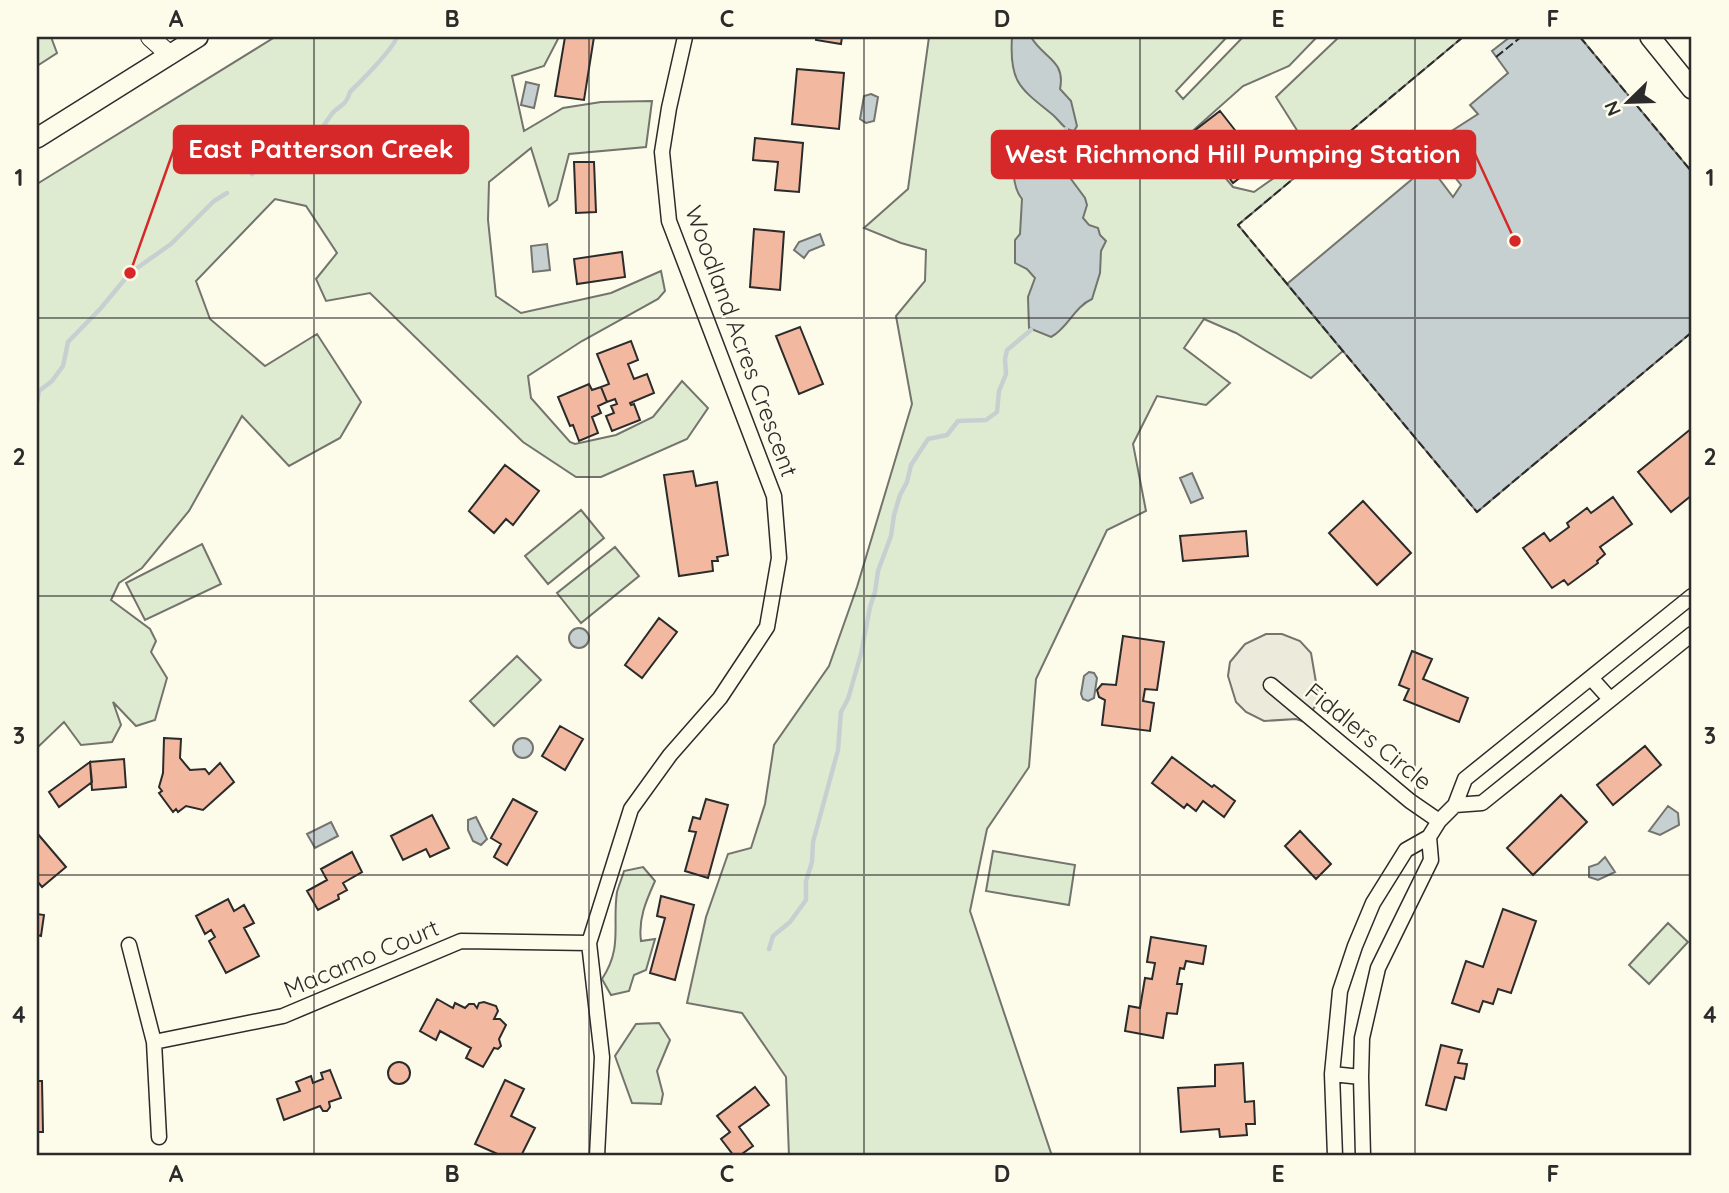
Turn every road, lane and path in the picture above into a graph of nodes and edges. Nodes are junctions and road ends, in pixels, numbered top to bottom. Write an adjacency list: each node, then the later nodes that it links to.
1 (150, 37): 5 (street)
2 (198, 37): 5 (main road)
3 (685, 37): 16 (street, Woodland Acres Crescent)
4 (1650, 37): 6 (main road)
5 (167, 46): 7 (main road)
6 (1692, 89)
7 (37, 138)
8 (1692, 597): 10 (street)
9 (1692, 634): 12 (street)
10 (1591, 678): 12 (street); 13 (street)
11 (1271, 685): 14 (street, Fiddlers Circle)
12 (1610, 699): 13 (street)
13 (1455, 805): 14 (street)
14 (1440, 821): 15 (street)
15 (1429, 838): 19 (street); 20 (street)
16 (589, 943): 18 (street, Macamo Court); 22 (street, Woodland Acres Crescent)
17 (129, 945): 18 (street)
18 (154, 1042): 21 (street)
19 (1332, 1074): 20 (street); 23 (street)
20 (1361, 1077): 24 (street)
21 (159, 1137)
22 (597, 1156)
23 (1335, 1156)
24 (1363, 1156)

